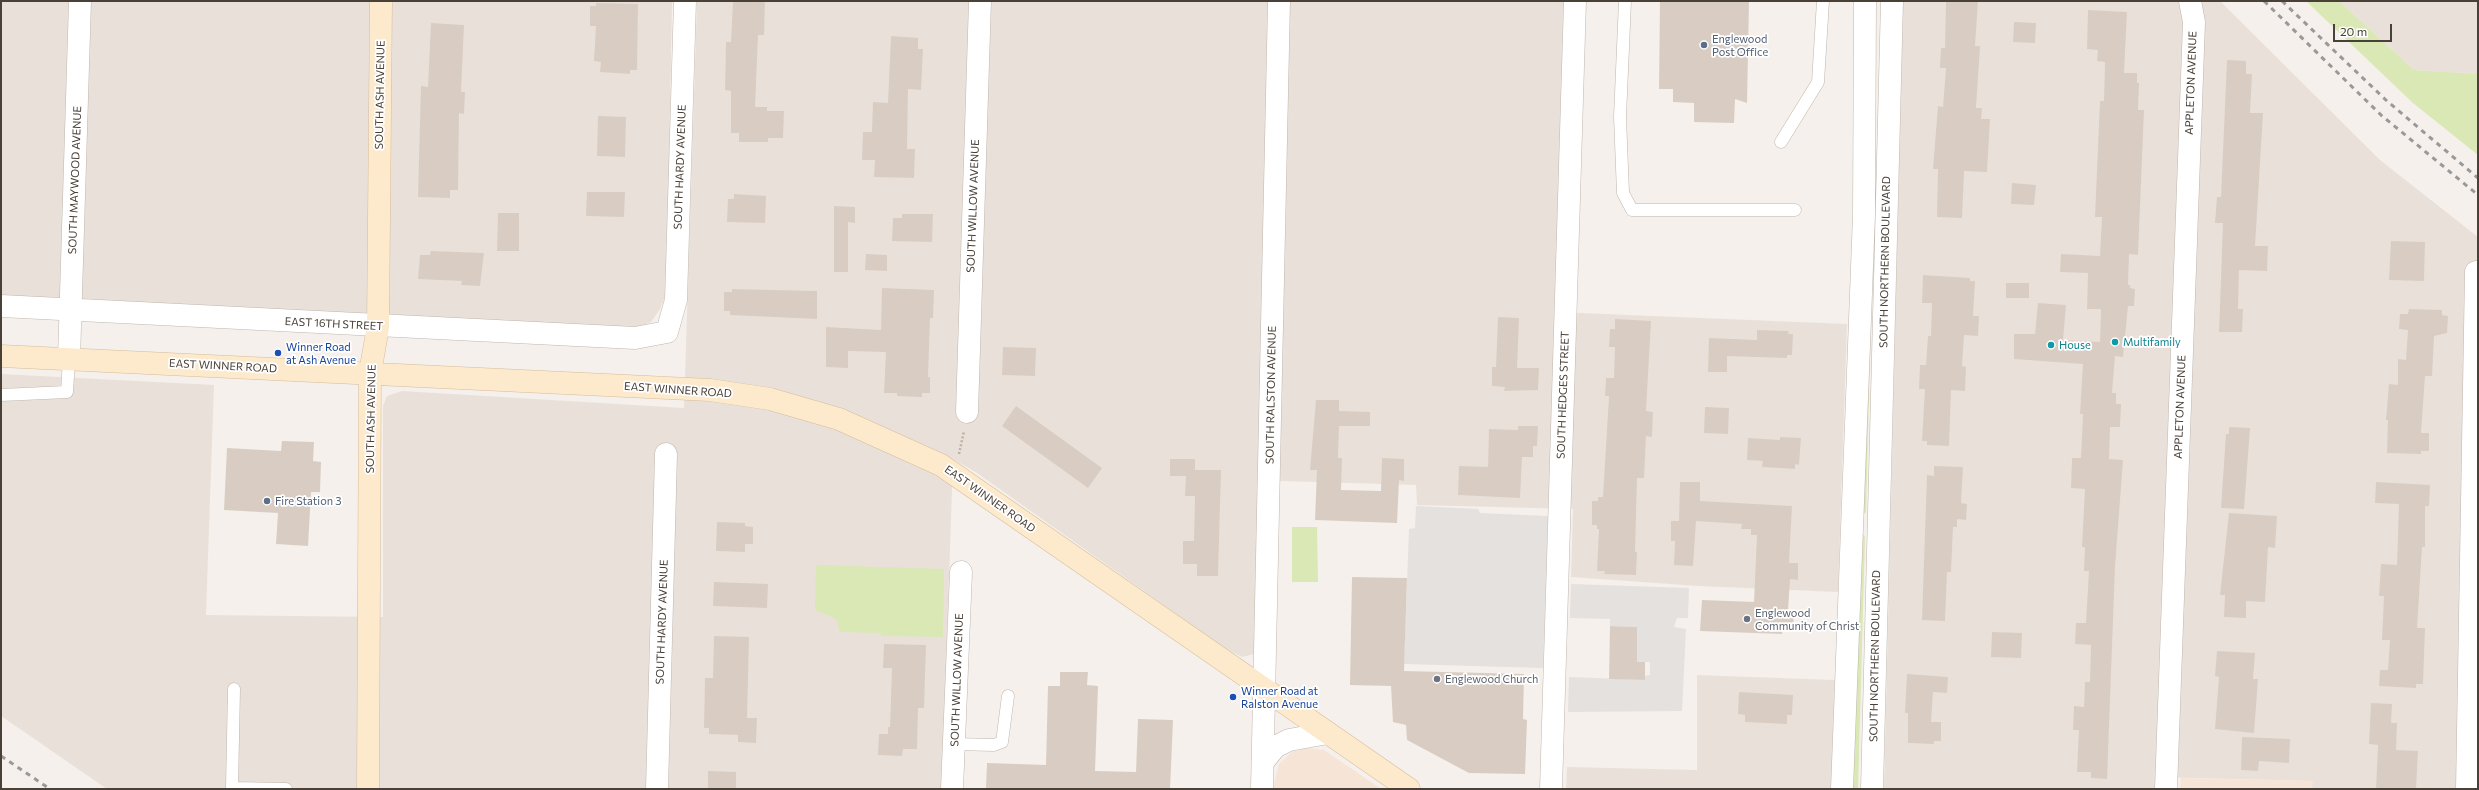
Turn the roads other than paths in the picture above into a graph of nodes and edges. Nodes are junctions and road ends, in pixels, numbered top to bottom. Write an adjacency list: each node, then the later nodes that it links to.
1 (80, 1): 16 (street, SOUTH MAYWOOD AVENUE)
2 (381, 1): 17 (street, SOUTH ASH AVENUE)
3 (685, 1): 18 (street, SOUTH HARDY AVENUE)
4 (980, 1): 23 (street, SOUTH WILLOW AVENUE)
5 (1278, 1): 29 (street, SOUTH RALSTON AVENUE)
6 (1575, 1): 41 (street, SOUTH HEDGES STREET)
7 (1626, 1): 13 (lane)
8 (1823, 1): 12 (lane)
9 (1865, 1): 25 (street, SOUTH NORTHERN BOULEVARD)
10 (1892, 1): 26 (street, SOUTH NORTHERN BOULEVARD)
11 (2190, 1): 44 (street, APPLETON AVENUE)
12 (1781, 142)
13 (1795, 210)
14 (2476, 272): 45 (street)
15 (1, 306): 16 (street, EAST 16TH STREET)
16 (71, 309): 17 (street, EAST 16TH STREET); 20 (street, SOUTH MAYWOOD AVENUE)
17 (378, 326): 18 (street, EAST 16TH STREET); 21 (street, SOUTH ASH AVENUE)
18 (667, 332)
19 (1, 356): 20 (street, EAST WINNER ROAD)
20 (69, 359): 21 (street, EAST WINNER ROAD); 22 (lane)
21 (370, 373): 29 (street, EAST WINNER ROAD); 36 (street, SOUTH ASH AVENUE)
22 (1, 395)
23 (967, 412)
24 (666, 454): 37 (street, SOUTH HARDY AVENUE)
25 (1852, 524): 26 (street); 42 (street, SOUTH NORTHERN BOULEVARD)
26 (1879, 524): 43 (street, SOUTH NORTHERN BOULEVARD)
27 (961, 572): 32 (street, SOUTH WILLOW AVENUE)
28 (234, 689): 34 (lane)
29 (1265, 689): 31 (street, EAST WINNER ROAD); 33 (street, SOUTH RALSTON AVENUE)
30 (1008, 696): 32 (lane)
31 (1328, 733): 33 (street); 40 (street, EAST WINNER ROAD)
32 (954, 744): 38 (street, SOUTH WILLOW AVENUE)
33 (1263, 762): 39 (street, SOUTH RALSTON AVENUE)
34 (232, 788): 35 (lane)
35 (286, 789)
36 (368, 789)
37 (657, 789)
38 (952, 789)
39 (1262, 789)
40 (1410, 789)
41 (1551, 789)
42 (1842, 789)
43 (1872, 789)
44 (2166, 789)
45 (2467, 789)

